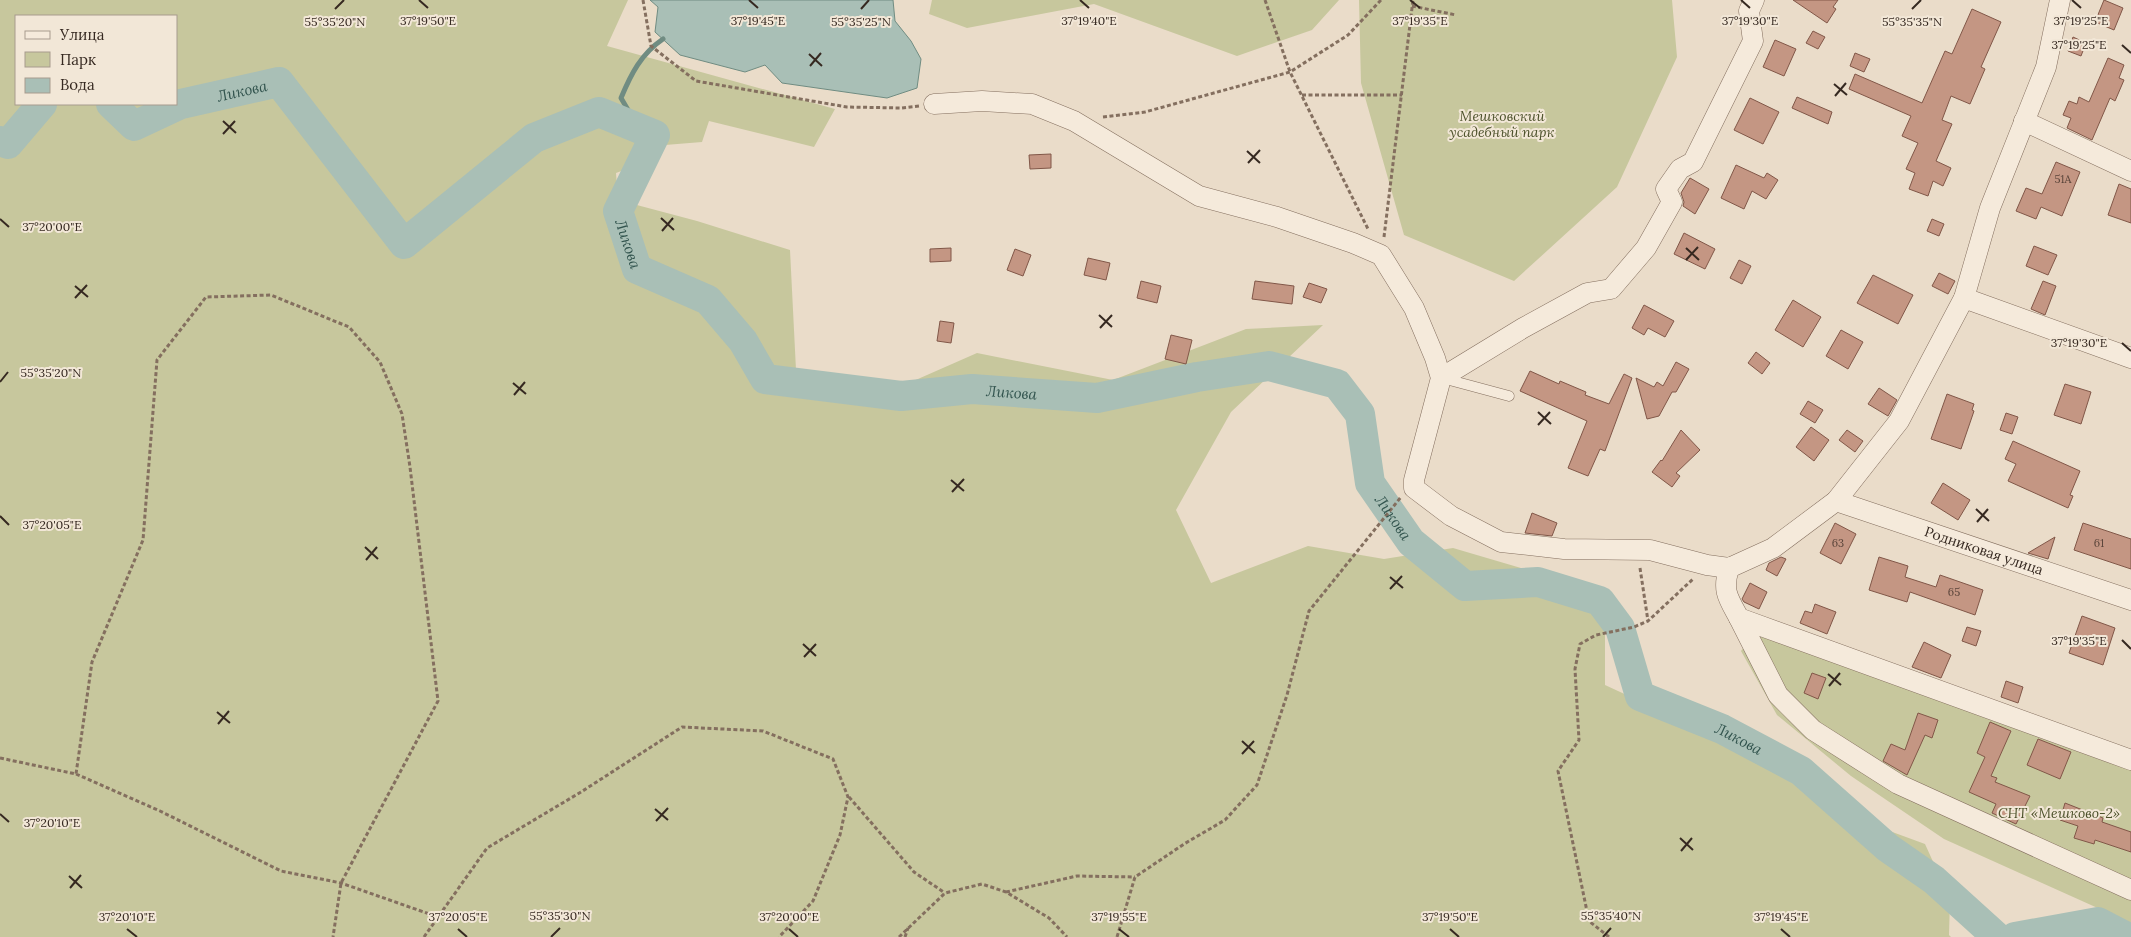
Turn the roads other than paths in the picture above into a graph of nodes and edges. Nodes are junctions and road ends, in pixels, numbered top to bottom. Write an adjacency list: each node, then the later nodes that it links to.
1 (1754, 0): 8 (street)
2 (2060, 0): 4 (street)
3 (934, 104): 8 (street)
4 (2024, 121): 5 (street); 6 (street)
5 (2131, 171)
6 (1964, 298): 7 (street); 10 (street)
7 (2131, 358)
8 (1441, 378): 9 (lane); 11 (street)
9 (1509, 396)
10 (1836, 501): 11 (street); 12 (street, Родниковая улица)
11 (1729, 568): 13 (street)
12 (2131, 600)
13 (1739, 618): 14 (street); 15 (street)
14 (2131, 760)
15 (2131, 890)

